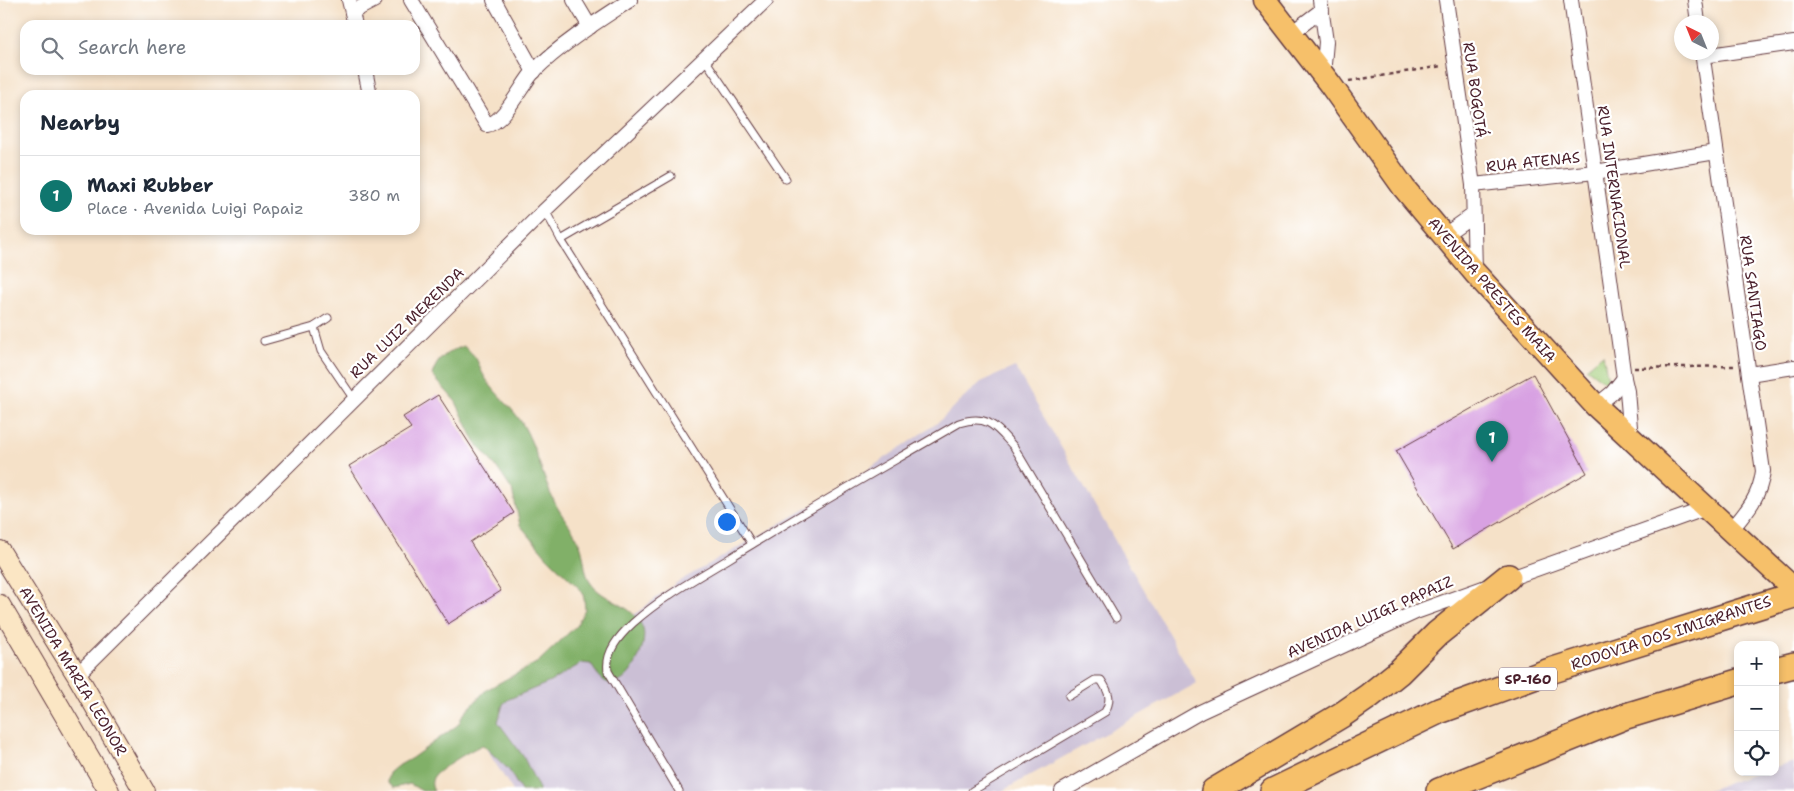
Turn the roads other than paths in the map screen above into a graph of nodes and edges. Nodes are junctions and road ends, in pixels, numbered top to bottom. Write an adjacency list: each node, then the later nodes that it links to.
1 (375, 0): 12 (street)
2 (410, 0): 20 (street)
3 (494, 0): 20 (street)
4 (574, 0): 14 (street)
5 (630, 0): 14 (street)
6 (766, 0): 18 (street, RUA LUIZ MERENDA)
7 (1264, 0): 15 (main road, AVENIDA PRESTES MAIA)
8 (1446, 0): 28 (street, RUA BOGOTÁ)
9 (1571, 0): 25 (street, RUA INTERNACIONAL)
10 (1695, 0): 13 (street)
11 (1321, 5): 15 (street); 22 (street)
12 (352, 12)
13 (1697, 15)
14 (590, 27): 20 (street)
15 (1290, 32): 22 (main road, AVENIDA PRESTES MAIA)
16 (1794, 43): 17 (street)
17 (1719, 52)
18 (704, 58): 27 (lane); 29 (street, RUA LUIZ MERENDA)
19 (1703, 60): 24 (street, RUA SANTIAGO)
20 (534, 72)
21 (366, 75): 23 (street)
22 (1326, 79): 31 (main road, AVENIDA PRESTES MAIA)
23 (369, 90)
24 (1716, 152): 25 (street, RUA ATENAS); 38 (street, RUA SANTIAGO)
25 (1595, 172): 28 (street, RUA ATENAS); 39 (street, RUA INTERNACIONAL)
26 (671, 176): 32 (lane)
27 (786, 179)
28 (1472, 185): 30 (street, RUA BOGOTÁ)
29 (545, 210): 32 (lane); 40 (street, RUA LUIZ MERENDA)
30 (1474, 215): 31 (street); 33 (street, RUA BOGOTÁ)
31 (1443, 236): 33 (main road, AVENIDA PRESTES MAIA)
32 (561, 240): 45 (lane)
33 (1474, 273): 41 (main road, AVENIDA PRESTES MAIA)
34 (328, 318): 35 (lane)
35 (314, 327): 36 (lane); 40 (lane)
36 (264, 342)
37 (1794, 367): 38 (street)
38 (1748, 370): 44 (street, RUA SANTIAGO)
39 (1623, 373): 41 (street); 42 (street, RUA INTERNACIONAL)
40 (353, 398): 54 (street, RUA LUIZ MERENDA)
41 (1596, 406): 42 (main road, AVENIDA PRESTES MAIA)
42 (1631, 439): 43 (main road, AVENIDA PRESTES MAIA)
43 (1707, 508): 44 (main road, AVENIDA PRESTES MAIA); 47 (street, AVENIDA LUIGI PAPAIZ)
44 (1732, 529): 48 (main road, AVENIDA PRESTES MAIA)
45 (752, 544): 51 (lane); 61 (lane)
46 (0, 551): 54 (street, AVENIDA MARIA LEONOR)
47 (1508, 578): 63 (street, AVENIDA LUIGI PAPAIZ); 64 (highway)
48 (1794, 589)
49 (1794, 595): 65 (highway, RODOVIA DOS IMIGRANTES / SP-160)
50 (0, 605): 57 (street, AVENIDA MARIA LEONOR)
51 (1116, 618)
52 (1794, 665): 53 (highway)
53 (1779, 669)
54 (77, 675): 60 (street, AVENIDA MARIA LEONOR)
55 (1734, 683): 66 (highway)
56 (1068, 696): 62 (lane)
57 (94, 767): 58 (street); 59 (street, AVENIDA MARIA LEONOR)
58 (97, 791)
59 (108, 791)
60 (144, 791)
61 (679, 791)
62 (972, 791)
63 (1062, 791)
64 (1214, 791)
65 (1273, 791)
66 (1439, 791)

